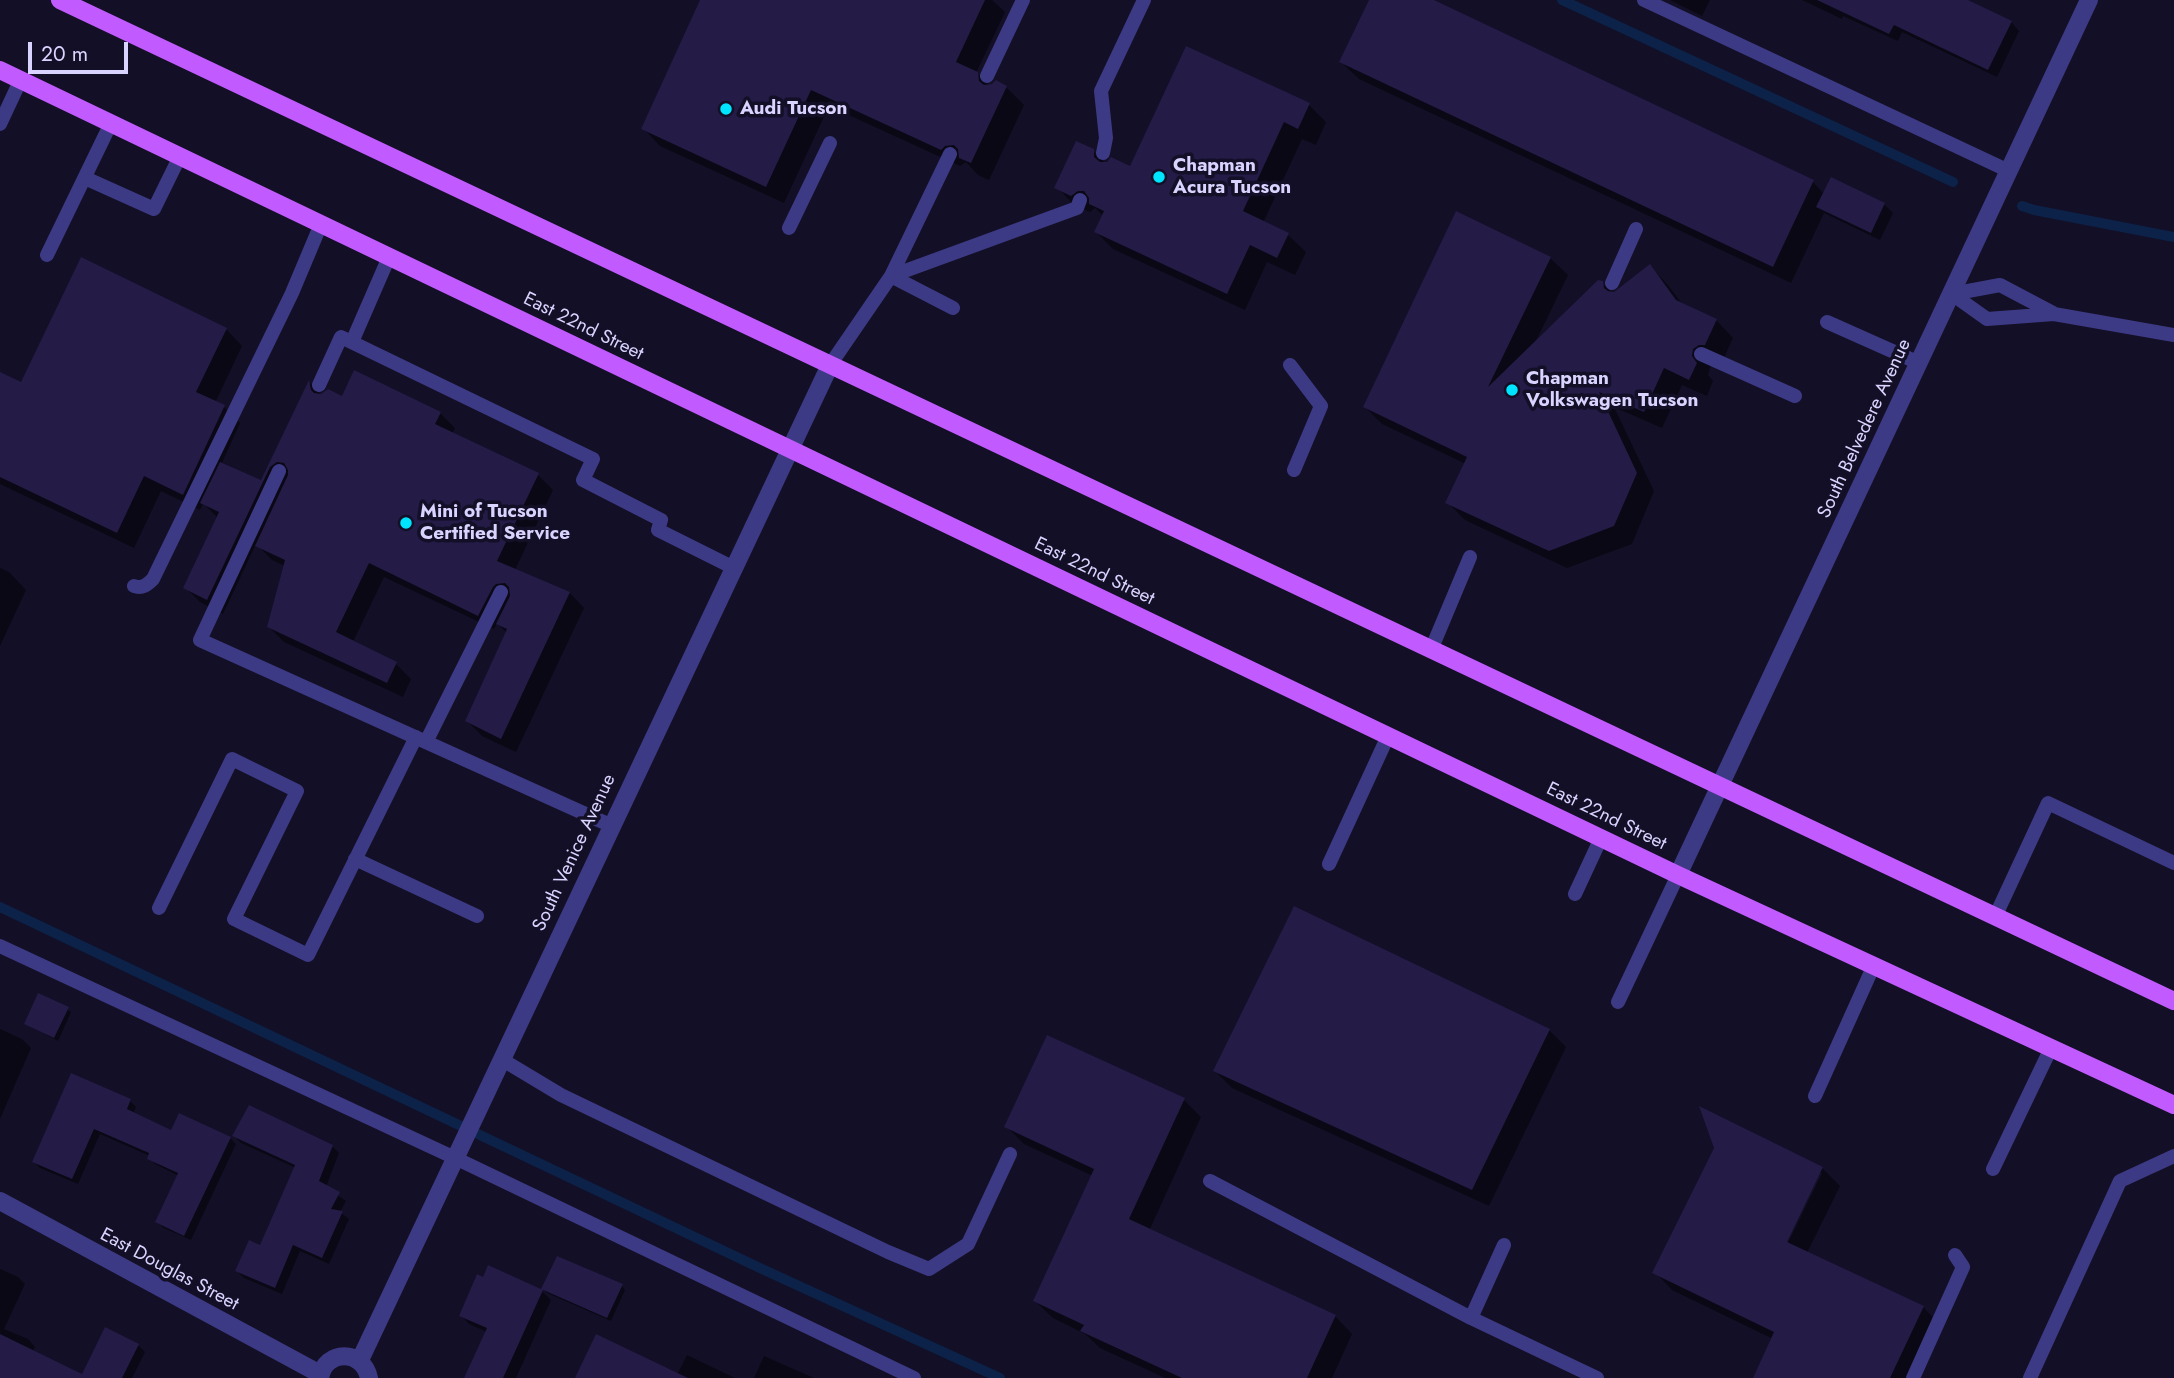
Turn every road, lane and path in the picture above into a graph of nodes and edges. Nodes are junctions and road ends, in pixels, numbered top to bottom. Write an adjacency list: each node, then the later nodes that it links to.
1 (60, 0): 33 (main road)
2 (1023, 0): 7 (lane)
3 (1144, 0): 12 (lane)
4 (1644, 0): 15 (lane)
5 (2089, 0): 15 (street, South Belvedere Avenue)
6 (0, 69): 8 (main road, East 22nd Street)
7 (987, 76)
8 (21, 79): 9 (main road, East 22nd Street); 10 (lane)
9 (111, 123): 14 (main road, East 22nd Street); 16 (lane)
10 (0, 124)
11 (830, 144): 19 (lane)
12 (1102, 153)
13 (950, 154): 23 (lane)
14 (180, 156): 16 (lane); 18 (main road, East 22nd Street)
15 (2009, 171): 25 (street, South Belvedere Avenue)
16 (85, 178): 21 (lane)
17 (1080, 200): 23 (lane)
18 (321, 224): 22 (main road, East 22nd Street); 42 (lane)
19 (789, 228)
20 (1636, 229): 24 (lane)
21 (47, 255)
22 (389, 257): 30 (lane); 37 (main road, East 22nd Street)
23 (891, 276): 26 (lane); 33 (lane)
24 (1612, 283)
25 (1952, 294): 27 (lane); 27 (lane); 32 (street, South Belvedere Avenue)
26 (953, 307)
27 (2054, 314): 29 (lane)
28 (1827, 322): 32 (lane)
29 (2174, 335)
30 (352, 342): 35 (lane); 41 (lane)
31 (1701, 354): 36 (lane)
32 (1919, 363): 47 (street, South Belvedere Avenue)
33 (830, 365): 37 (street, South Venice Avenue); 44 (main road)
34 (1290, 365): 38 (lane)
35 (318, 385)
36 (1795, 396)
37 (790, 450): 41 (street, South Venice Avenue); 45 (main road, East 22nd Street)
38 (1294, 470)
39 (279, 471): 46 (lane)
40 (1470, 557): 44 (lane)
41 (734, 568): 48 (street, South Venice Avenue)
42 (134, 586)
43 (501, 592): 46 (lane)
44 (1431, 650): 47 (main road)
45 (1388, 736): 49 (main road, East 22nd Street); 51 (lane)
46 (421, 740): 48 (lane); 50 (lane)
47 (1720, 786): 53 (street, South Belvedere Avenue); 57 (main road)
48 (612, 826): 63 (street, South Venice Avenue)
49 (1601, 838): 53 (main road, East 22nd Street); 54 (lane)
50 (355, 859): 55 (lane); 56 (lane)
51 (1329, 863)
52 (2174, 863): 57 (lane)
53 (1678, 875): 59 (main road, East 22nd Street); 61 (lane)
54 (1575, 894)
55 (159, 908)
56 (477, 916)
57 (1995, 916): 60 (main road)
58 (0, 946): 68 (lane)
59 (1874, 965): 62 (main road, East 22nd Street); 64 (lane)
60 (2174, 1001)
61 (1618, 1002)
62 (2051, 1048): 65 (main road, East 22nd Street); 69 (lane)
63 (501, 1059): 66 (lane); 68 (street, South Venice Avenue)
64 (1815, 1096)
65 (2174, 1105)
66 (1010, 1154)
67 (2174, 1156): 81 (lane)
68 (455, 1158): 75 (street, South Venice Avenue); 78 (lane)
69 (1993, 1169)
70 (1210, 1181): 74 (lane)
71 (0, 1201): 76 (street, East Douglas Street)
72 (1504, 1245): 74 (lane)
73 (1955, 1255): 80 (lane)
74 (1471, 1318): 79 (lane)
75 (360, 1360): 76 (street); 77 (street)
76 (320, 1376)
77 (369, 1378)
78 (914, 1378)
79 (1597, 1378)
80 (1913, 1378)
81 (2030, 1378)

